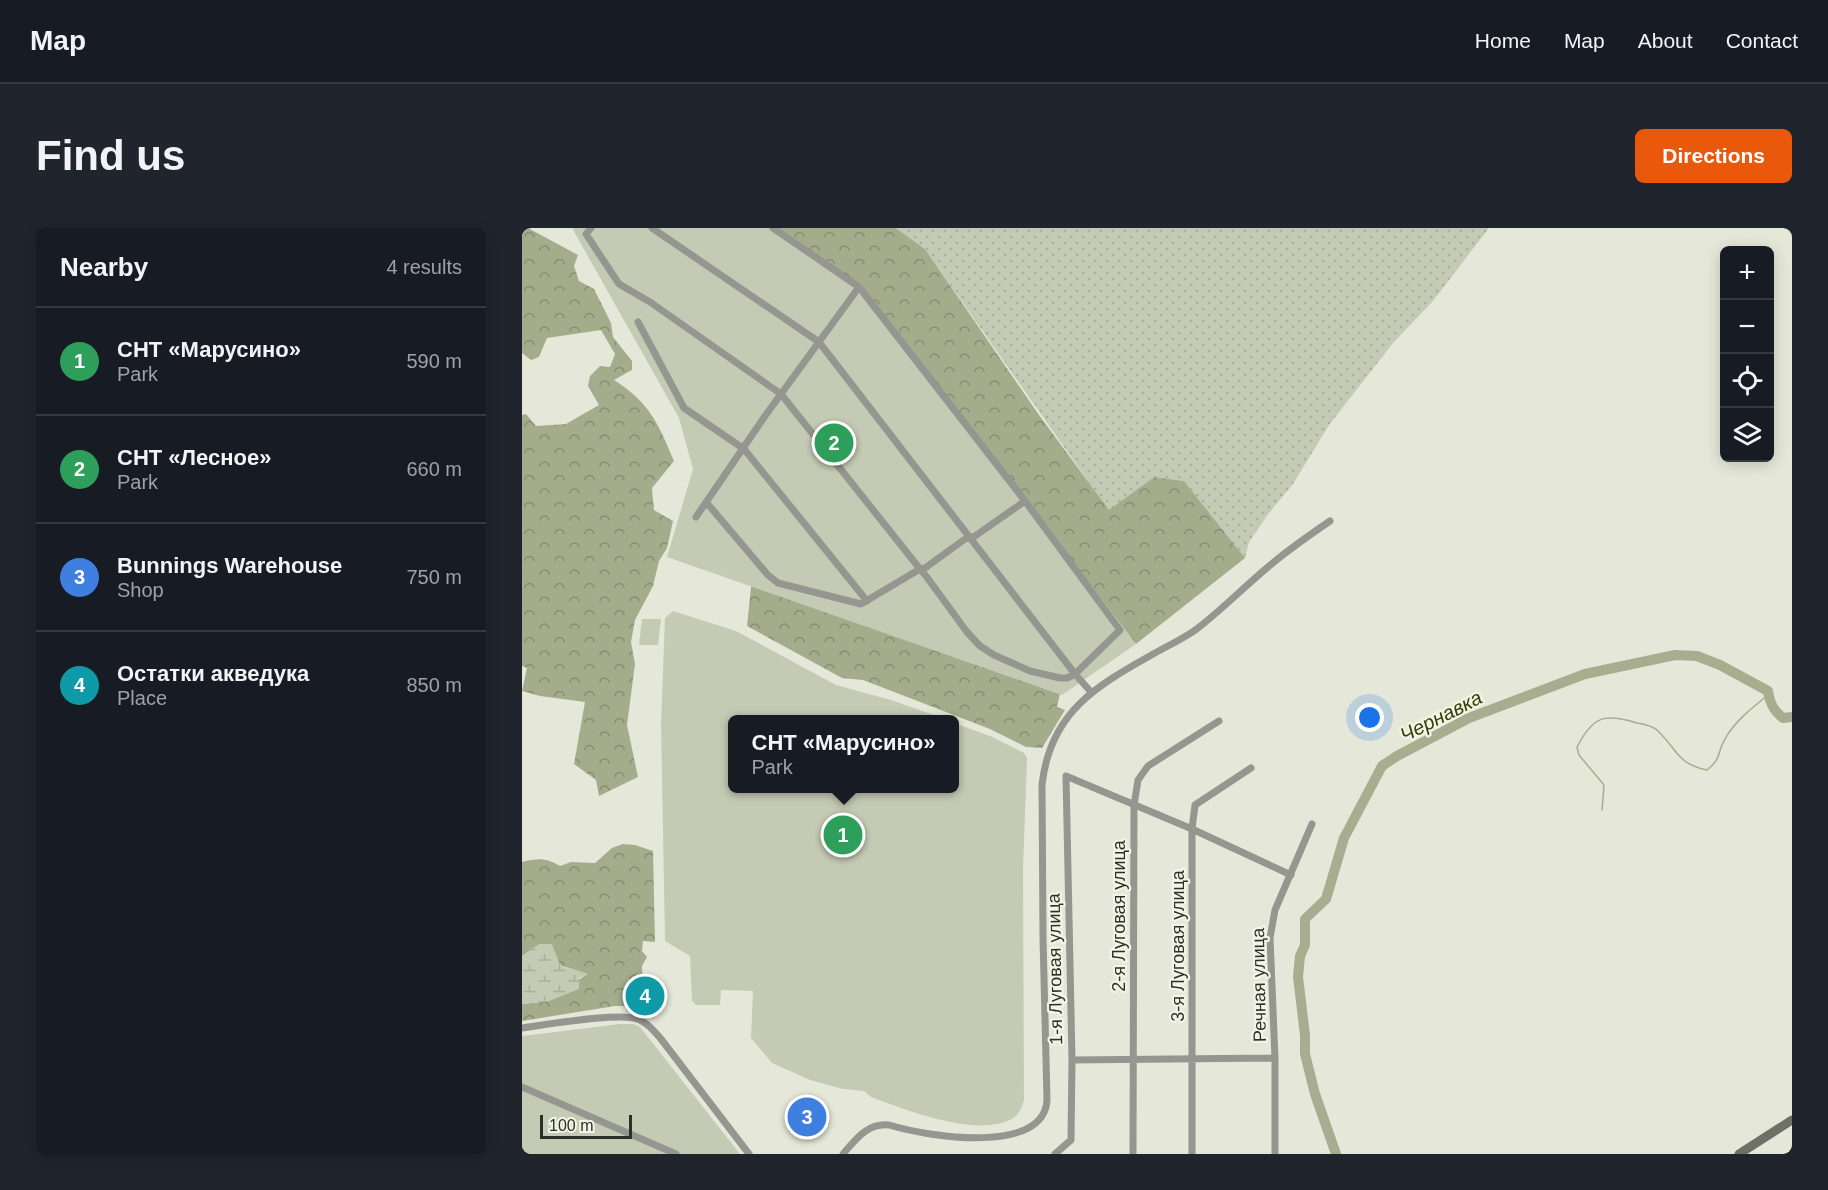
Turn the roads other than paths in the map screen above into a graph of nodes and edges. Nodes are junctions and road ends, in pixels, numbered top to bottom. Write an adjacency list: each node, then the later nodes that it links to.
1 (591, 228): 7 (street)
2 (652, 228): 6 (street)
3 (773, 228): 4 (street)
4 (859, 287): 6 (street); 9 (street)
5 (638, 322): 8 (street)
6 (819, 342): 7 (street); 13 (street)
7 (781, 394): 8 (street); 14 (street)
8 (744, 449): 10 (street); 15 (street)
9 (1025, 501): 13 (street); 16 (street)
10 (706, 502): 11 (street); 15 (street)
11 (696, 517)
12 (1330, 521): 17 (street)
13 (970, 537): 14 (street); 16 (street)
14 (920, 569): 15 (street); 16 (street)
15 (867, 601)
16 (1075, 674): 17 (street)
17 (1091, 692): 31 (street)
18 (1219, 721): 20 (street, 2-я Луговая улица)
19 (1251, 768): 22 (street, 3-я Луговая улица)
20 (1134, 805): 22 (street); 25 (street, 2-я Луговая улица); 28 (street, 1-я Луговая улица)
21 (1312, 824): 23 (street, Речная улица)
22 (1192, 829): 23 (street); 26 (street, 3-я Луговая улица)
23 (1291, 875): 27 (street, Речная улица)
24 (522, 1028): 34 (street)
25 (1134, 1058): 26 (street); 28 (street); 37 (street, 2-я Луговая улица)
26 (1191, 1058): 27 (street); 38 (street, 3-я Луговая улица)
27 (1275, 1058): 39 (street, Речная улица)
28 (1072, 1060): 36 (street, 1-я Луговая улица)
29 (522, 1087): 33 (street)
30 (1792, 1120): 40 (main road)
31 (1031, 1135)
32 (973, 1146): 35 (street)
33 (676, 1154)
34 (749, 1154)
35 (843, 1154)
36 (1055, 1154)
37 (1133, 1154)
38 (1192, 1154)
39 (1275, 1154)
40 (1739, 1154)

